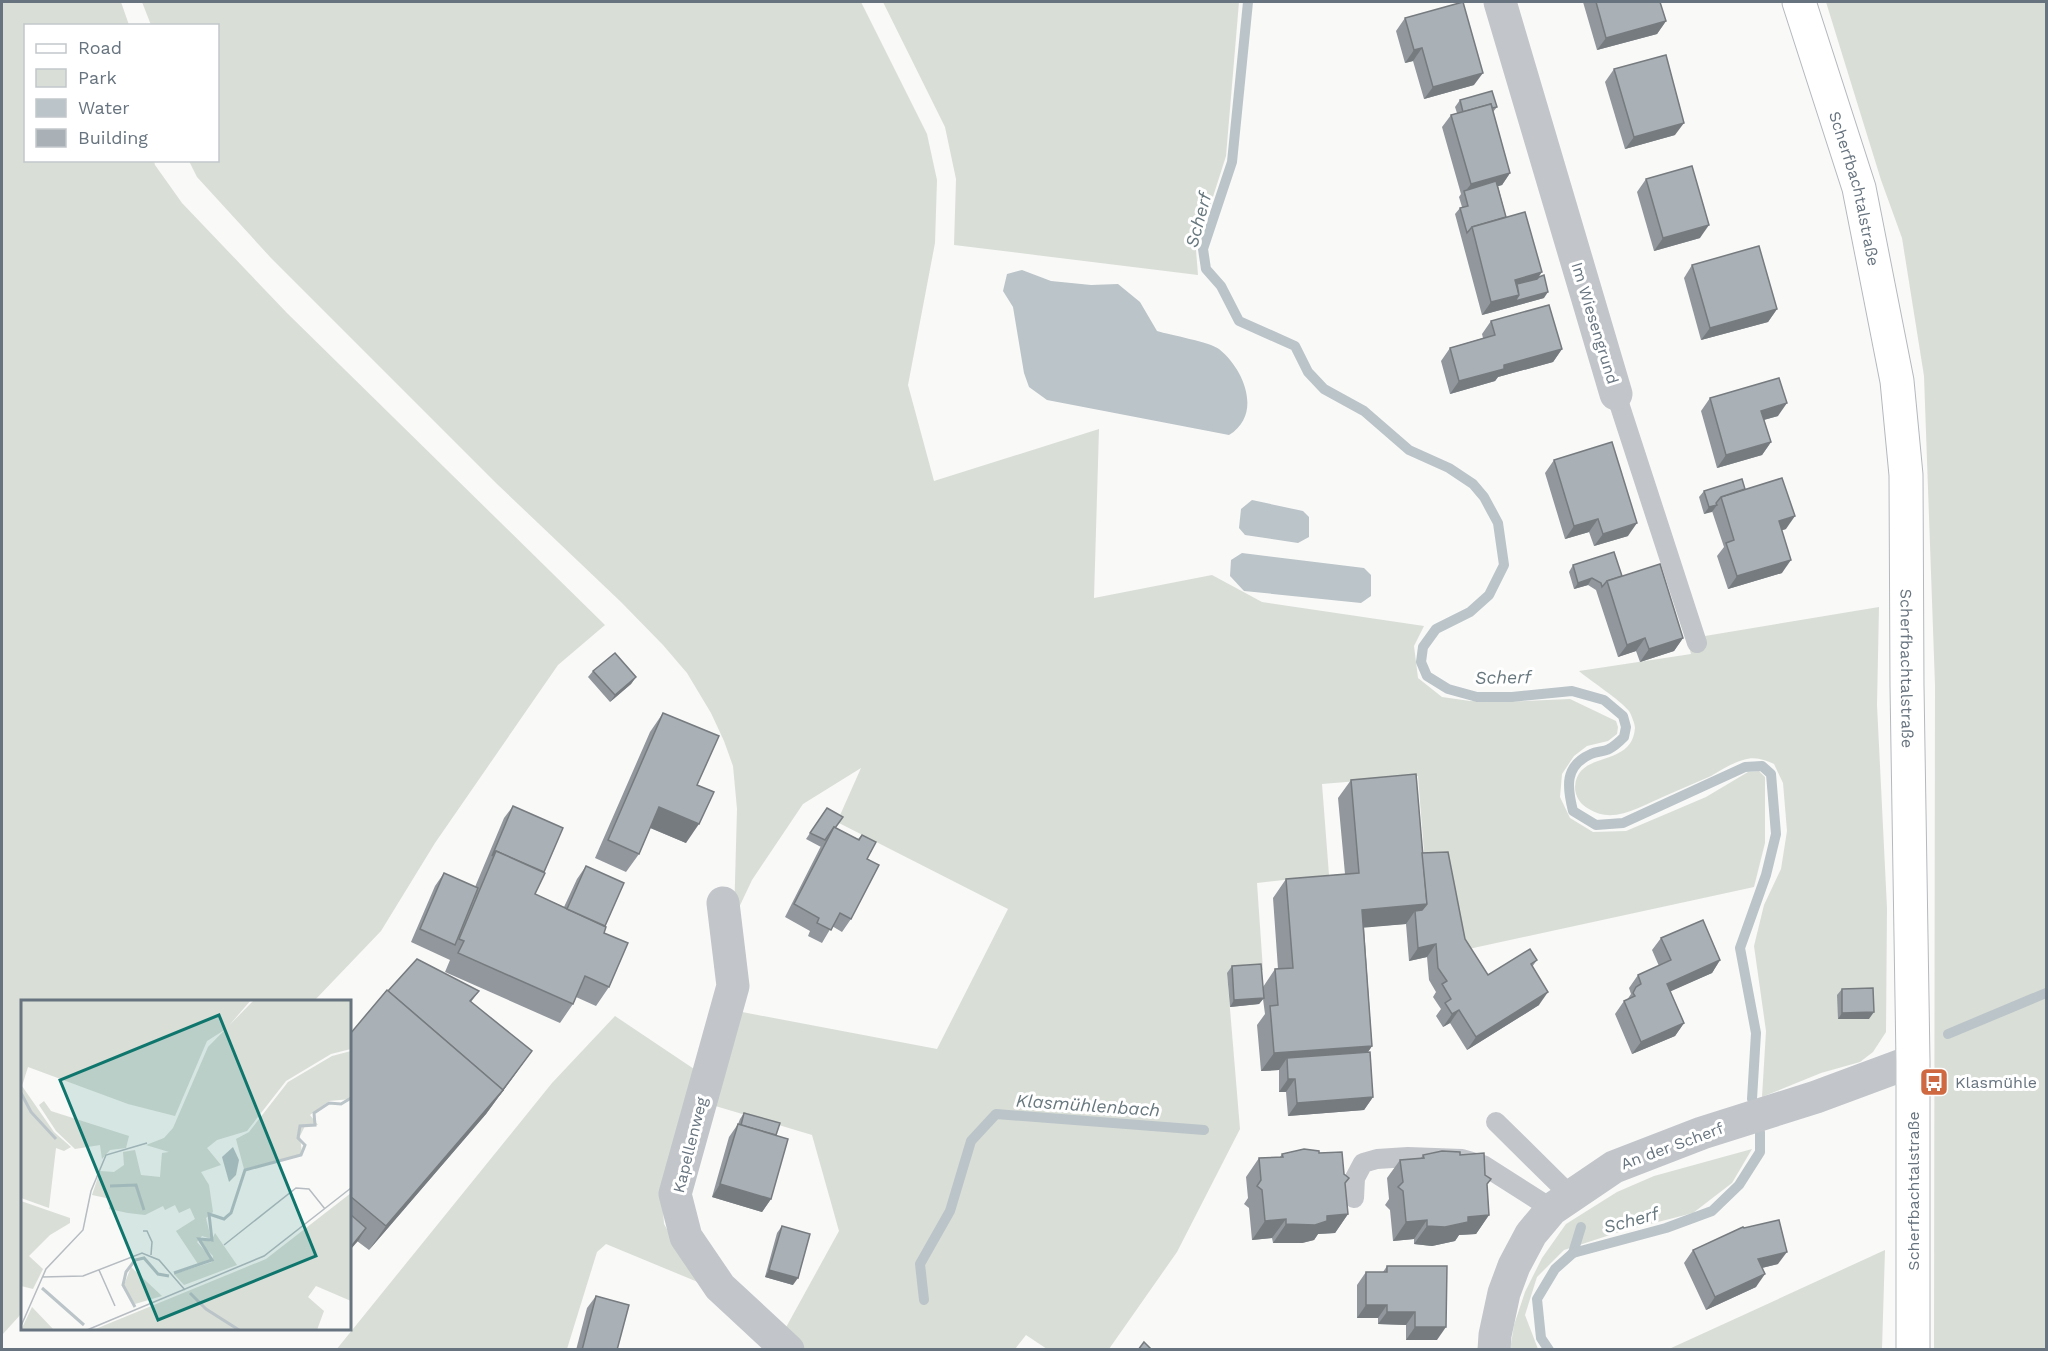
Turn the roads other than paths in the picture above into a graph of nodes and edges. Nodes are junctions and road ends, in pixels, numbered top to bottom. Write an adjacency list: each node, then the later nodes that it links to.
1 (1500, 2): 3 (street, Im Wiesengrund)
2 (1798, 2): 6 (main road, Scherfbachtalstraße)
3 (1616, 394): 4 (lane, Im Wiesengrund)
4 (1697, 643)
5 (723, 903): 10 (street, Kapellenweg)
6 (1913, 1061): 9 (street, An der Scherf); 12 (main road, Scherfbachtalstraße)
7 (1496, 1122): 9 (lane)
8 (1354, 1198): 9 (lane)
9 (1562, 1203): 11 (street, An der Scherf)
10 (788, 1350)
11 (1494, 1350)
12 (1913, 1350)

